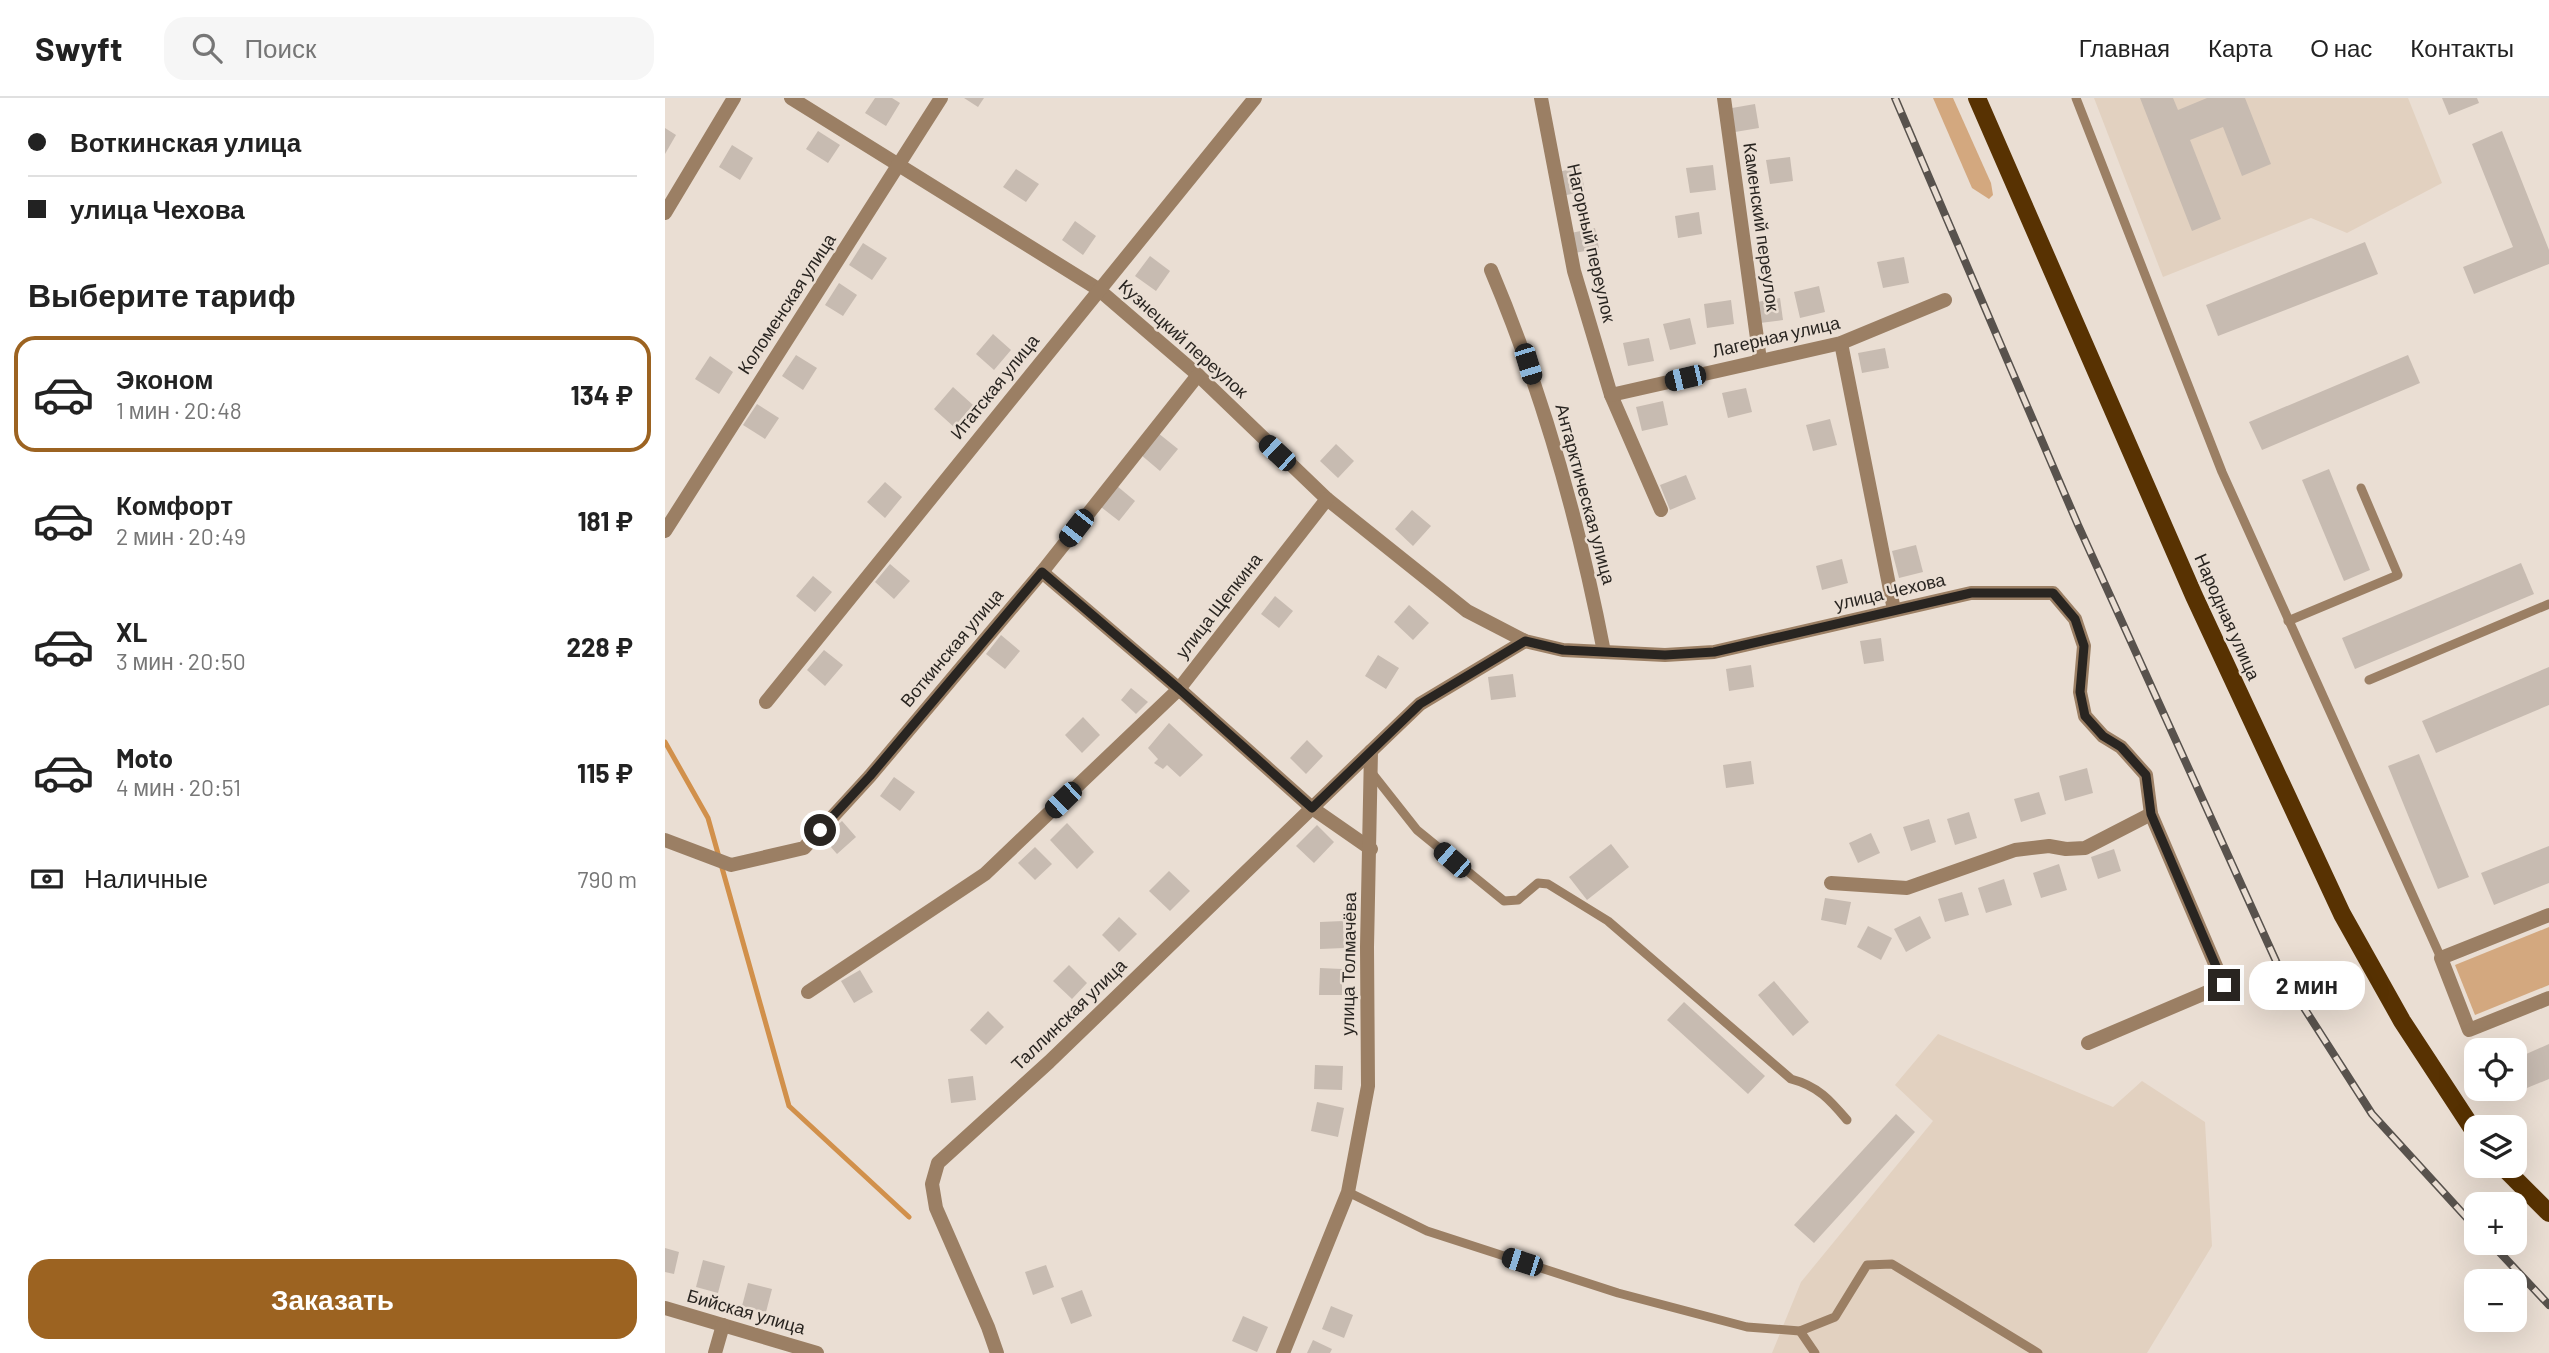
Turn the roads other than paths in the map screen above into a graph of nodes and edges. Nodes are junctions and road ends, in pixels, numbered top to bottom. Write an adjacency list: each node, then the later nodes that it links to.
1 (734, 98): 10 (street)
2 (791, 98): 9 (street, Кузнецкий переулок)
3 (941, 98): 9 (street, Коломенская улица)
4 (1255, 98): 12 (street, Итатская улица)
5 (1541, 98): 17 (street, Нагорный переулок)
6 (1724, 98): 15 (street, Каменский переулок)
7 (1977, 98): 43 (main road, Народная улица)
8 (2076, 98): 25 (lane)
9 (899, 165): 12 (street, Кузнецкий переулок); 21 (street, Коломенская улица)
10 (665, 213)
11 (1491, 270): 27 (street, Антарктическая улица)
12 (1098, 289): 16 (street, Кузнецкий переулок); 30 (street, Итатская улица)
13 (1945, 300): 14 (street, Лагерная улица)
14 (1841, 344): 15 (street, Лагерная улица); 24 (street)
15 (1760, 360): 17 (street, Лагерная улица)
16 (1198, 375): 19 (street, Кузнецкий переулок); 22 (street, Воткинская улица)
17 (1611, 395): 20 (street, Нагорный переулок)
18 (2361, 488): 25 (lane)
19 (1327, 499): 26 (street, Кузнецкий переулок); 29 (street, улица Щепкина)
20 (1661, 510)
21 (665, 531)
22 (1042, 572): 29 (street); 35 (street, Воткинская улица)
23 (2549, 604): 28 (lane)
24 (1894, 610): 27 (street, улица Чехова); 34 (street, улица Чехова)
25 (2288, 621): 39 (lane)
26 (1525, 641): 27 (street, улица Чехова); 31 (street)
27 (1604, 652)
28 (2369, 680)
29 (1179, 689): 33 (street); 40 (street, улица Щепкина)
30 (766, 702)
31 (1371, 751): 32 (street, улица Толмачёва); 33 (street, Таллинская улица)
32 (1371, 772): 36 (street, улица Толмачёва); 44 (lane)
33 (1312, 808): 36 (street); 53 (street, Таллинская улица)
34 (2151, 814): 37 (street); 42 (street, улица Чехова)
35 (665, 840)
36 (1371, 849): 46 (street, улица Толмачёва)
37 (1831, 883)
38 (2549, 915): 39 (street)
39 (2441, 958): 41 (street)
40 (808, 992)
41 (2549, 998)
42 (2088, 1043)
43 (2464, 1116)
44 (1847, 1120)
45 (2514, 1178): 47 (main road)
46 (1348, 1192): 50 (lane); 54 (street, улица Толмачёва)
47 (2549, 1213)
48 (665, 1308): 49 (street, Бийская улица)
49 (723, 1325): 51 (street); 52 (street, Бийская улица)
50 (1800, 1331): 55 (lane); 56 (lane)
51 (715, 1353)
52 (817, 1353)
53 (997, 1353)
54 (1283, 1353)
55 (1815, 1353)
56 (2038, 1353)

